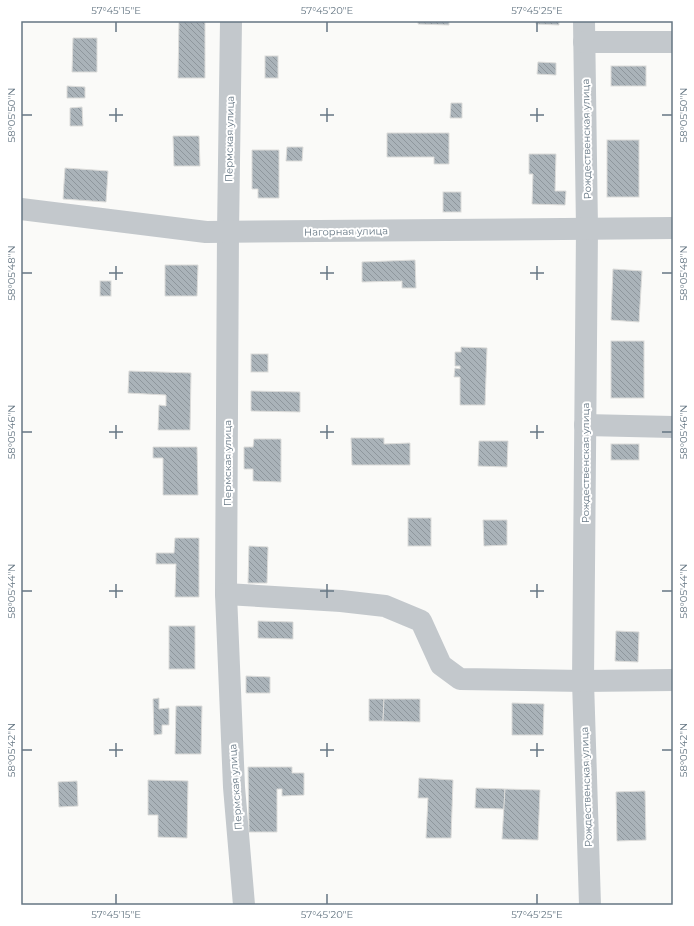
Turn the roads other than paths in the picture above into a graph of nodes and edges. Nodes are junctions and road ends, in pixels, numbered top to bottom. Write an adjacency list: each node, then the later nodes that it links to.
1 (231, 21): 7 (street, Пермская улица)
2 (584, 31): 3 (street); 6 (street, Рождественская улица)
3 (673, 42)
4 (21, 209): 7 (street, Нагорная улица)
5 (673, 228): 6 (street, Нагорная улица)
6 (587, 229): 7 (street, Нагорная улица); 8 (street, Рождественская улица)
7 (228, 232): 10 (street, Пермская улица)
8 (585, 425): 9 (street); 12 (street, Рождественская улица)
9 (673, 427)
10 (226, 594): 12 (street); 13 (street, Пермская улица)
11 (673, 680): 12 (street)
12 (583, 681): 14 (street, Рождественская улица)
13 (244, 905)
14 (590, 905)

